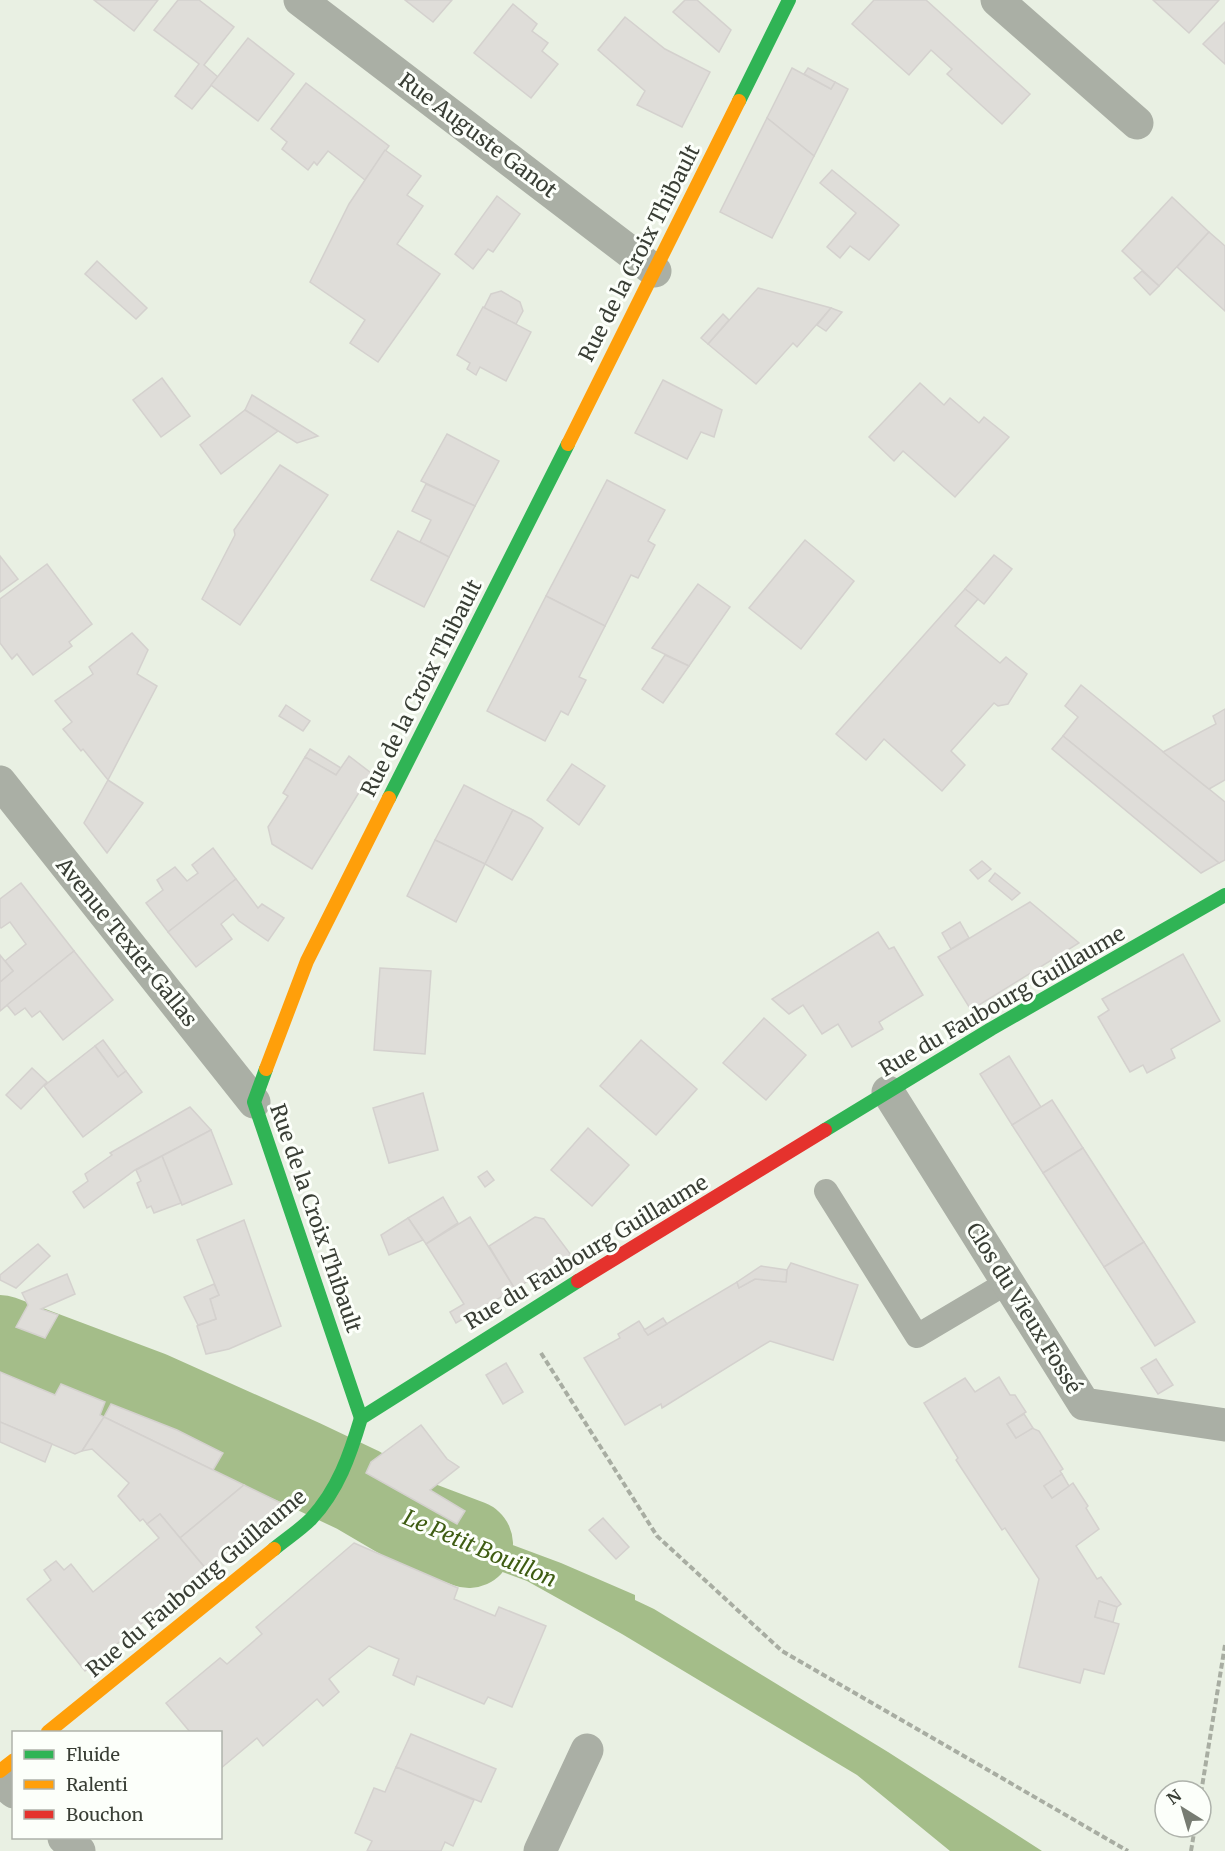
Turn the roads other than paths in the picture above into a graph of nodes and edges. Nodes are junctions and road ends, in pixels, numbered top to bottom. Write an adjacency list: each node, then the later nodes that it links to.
1 (300, 0): 5 (street, Rue Auguste Ganot)
2 (789, 0): 5 (street, Rue de la Croix Thibault)
3 (997, 0): 4 (street)
4 (1137, 123)
5 (655, 270): 9 (street, Rue de la Croix Thibault)
6 (0, 782): 9 (street, Avenue Texier Gallas)
7 (1225, 895): 8 (street, Rue du Faubourg Guillaume)
8 (888, 1092): 11 (street, Clos du Vieux Fossé); 12 (street, Rue du Faubourg Guillaume)
9 (254, 1102): 12 (street, Rue de la Croix Thibault)
10 (826, 1191): 11 (lane)
11 (1008, 1282): 13 (street, Clos du Vieux Fossé)
12 (361, 1418): 14 (street, Rue du Faubourg Guillaume)
13 (1225, 1425)
14 (49, 1731)
15 (586, 1750): 22 (street)
16 (12, 1762): 17 (street)
17 (0, 1771)
18 (0, 1780): 19 (street)
19 (12, 1790)
20 (65, 1839): 21 (street)
21 (79, 1851)
22 (540, 1851)

